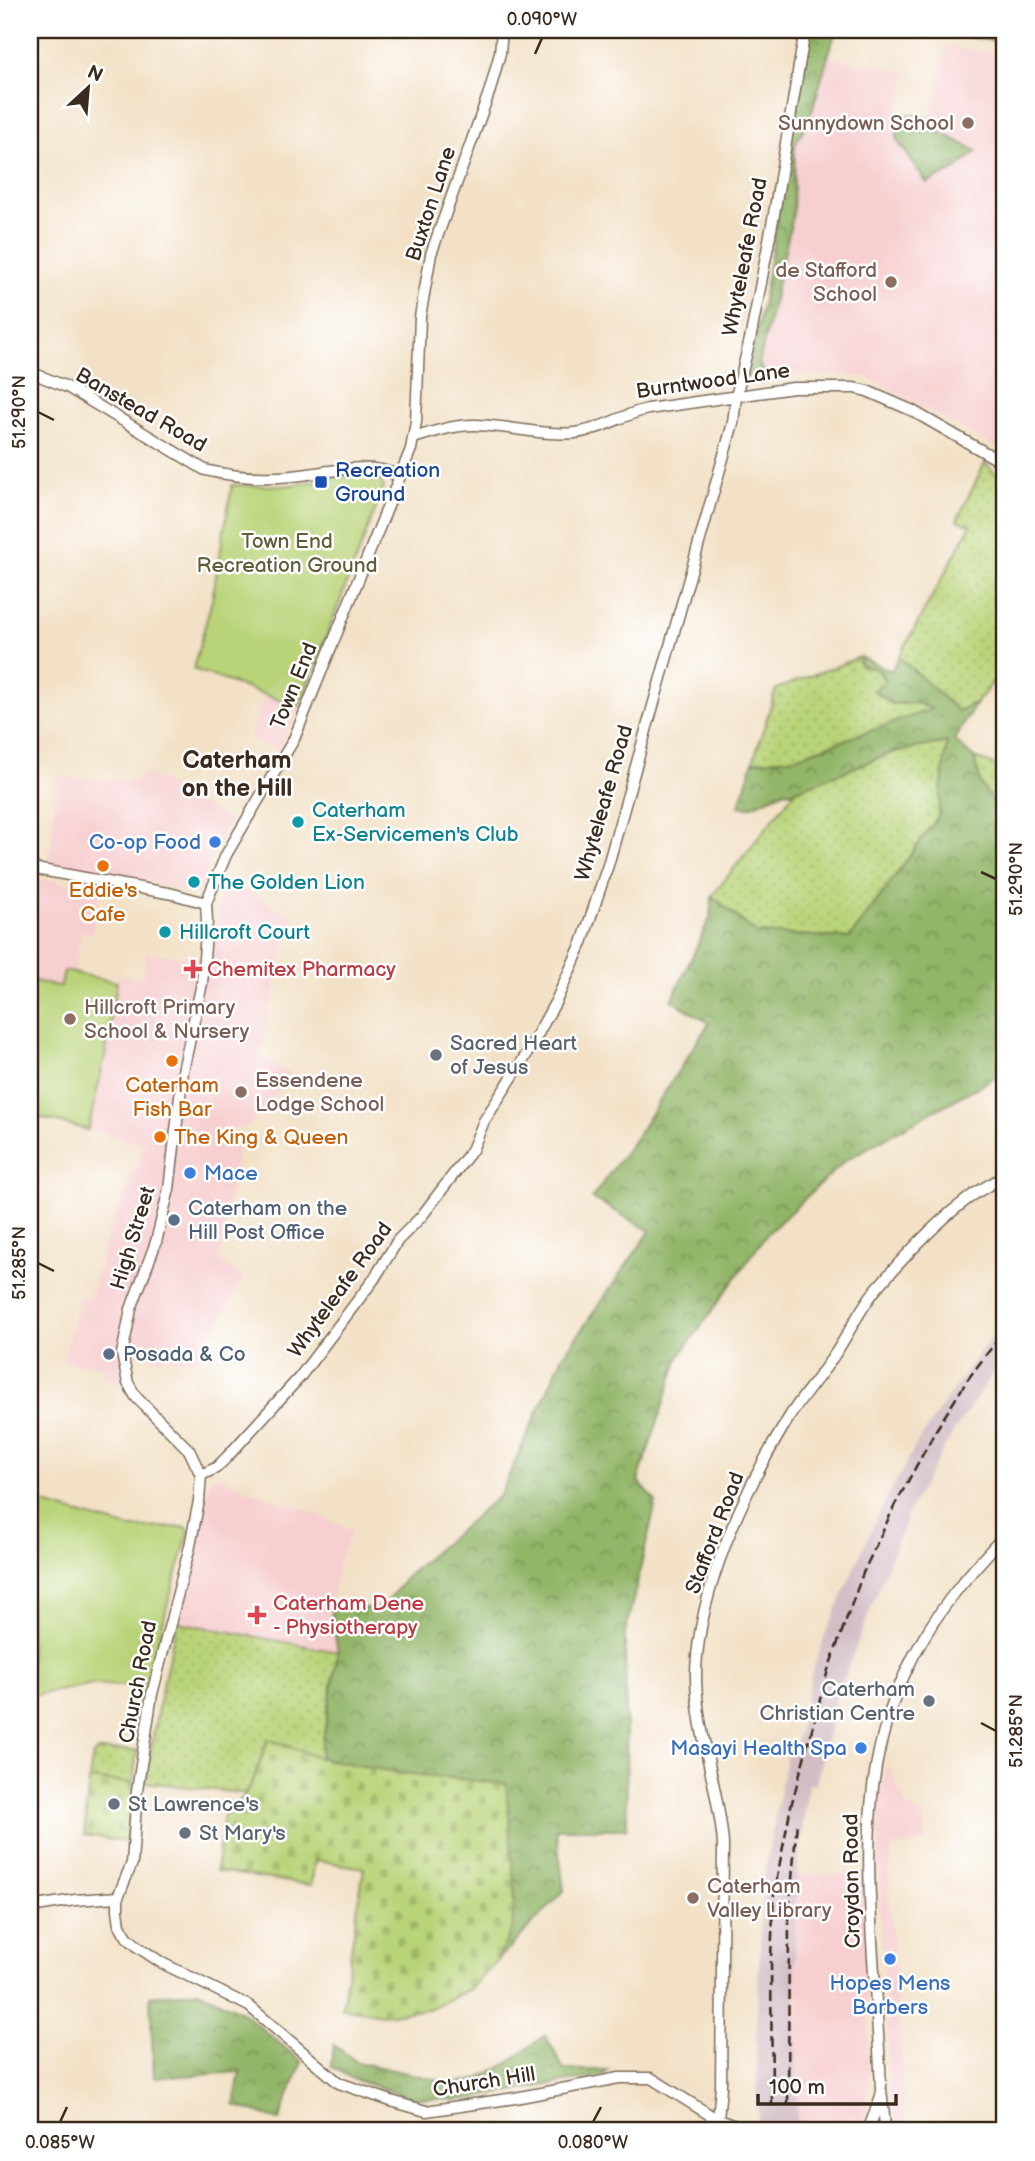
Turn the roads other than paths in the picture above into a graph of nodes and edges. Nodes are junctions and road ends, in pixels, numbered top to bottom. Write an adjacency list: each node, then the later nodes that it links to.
1 (502, 30): 5 (street, Buxton Lane)
2 (804, 30): 4 (street, Whyteleafe Road)
3 (30, 372): 7 (street, Banstead Road)
4 (736, 397): 5 (street, Burntwood Lane); 6 (street, Burntwood Lane); 11 (street, Whyteleafe Road)
5 (413, 438): 7 (street, Buxton Lane)
6 (1005, 464)
7 (400, 476): 9 (street, Town End)
8 (30, 868): 9 (street)
9 (206, 903): 11 (street, High Street)
10 (1005, 1175): 16 (street, Stafford Road)
11 (201, 1475): 13 (street, Church Road)
12 (1005, 1535): 15 (street, Croydon Road)
13 (118, 1897): 14 (street); 16 (street, Church Hill)
14 (30, 1907)
15 (882, 2096): 18 (street, Croydon Road); 19 (street, Croydon Road)
16 (719, 2120): 17 (street, Church Hill)
17 (745, 2131)
18 (868, 2131)
19 (885, 2131)

